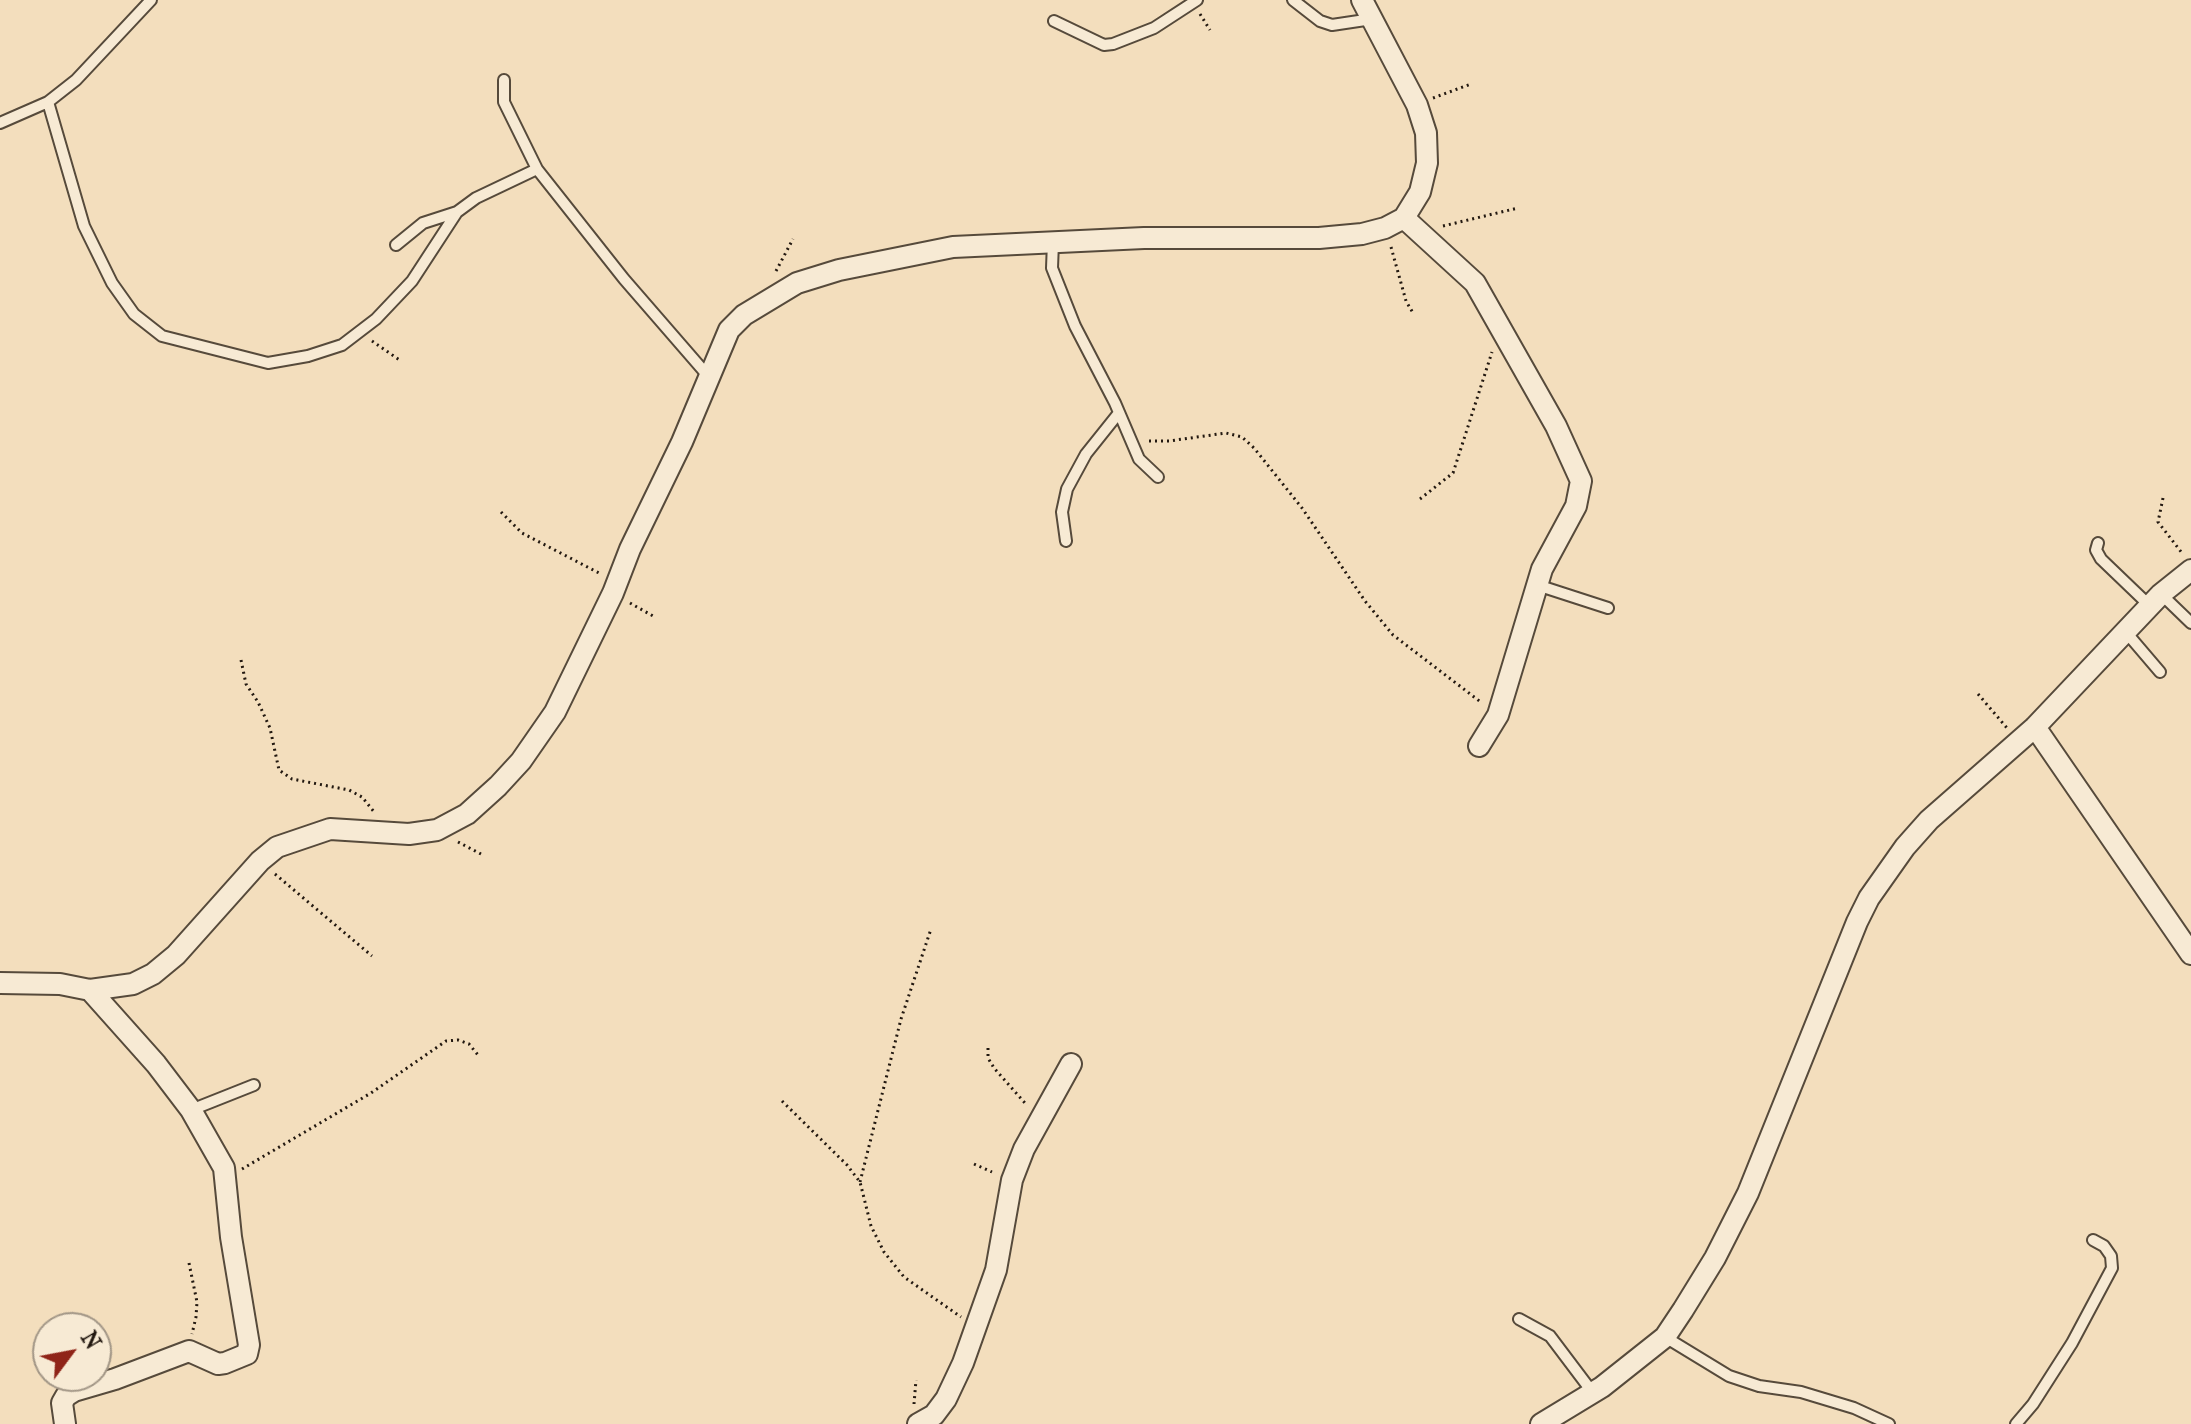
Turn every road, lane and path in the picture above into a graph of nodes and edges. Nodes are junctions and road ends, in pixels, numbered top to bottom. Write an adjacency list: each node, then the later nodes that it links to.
1 (151, 0): 9 (lane)
2 (1197, 0): 6 (lane)
3 (1293, 0): 5 (lane)
4 (1362, 0): 5 (street)
5 (1372, 19): 10 (street)
6 (1054, 21)
7 (504, 80): 12 (lane)
8 (1471, 84): 10 (path)
9 (48, 102): 11 (lane); 21 (lane)
10 (1417, 105): 15 (street)
11 (0, 123)
12 (537, 169): 14 (lane); 23 (lane)
13 (1518, 208): 15 (path)
14 (457, 212): 18 (lane); 21 (lane)
15 (1412, 225): 16 (street); 20 (street)
16 (1385, 228): 17 (street); 19 (path)
17 (1053, 240): 23 (street); 24 (lane)
18 (396, 245)
19 (1413, 313)
20 (1500, 325): 28 (path); 34 (street)
21 (359, 332): 22 (path)
22 (401, 361)
23 (709, 377): 35 (street)
24 (1118, 414): 25 (lane); 30 (lane)
25 (1129, 441): 26 (lane); 44 (path)
26 (1158, 477)
27 (2163, 498): 32 (path)
28 (1420, 499)
29 (501, 512): 35 (path)
30 (1066, 541)
31 (2098, 543): 36 (lane)
32 (2191, 563)
33 (2191, 570): 36 (street)
34 (1537, 585): 37 (lane); 44 (street)
35 (615, 589): 38 (path); 48 (street)
36 (2156, 600): 39 (lane); 40 (street)
37 (1608, 608)
38 (653, 616)
39 (2191, 623)
40 (2125, 631): 42 (lane); 45 (street)
41 (241, 660): 48 (path)
42 (2160, 672)
43 (1978, 694): 46 (path)
44 (1498, 715): 47 (street)
45 (2035, 727): 46 (street); 51 (street)
46 (2019, 741): 68 (street)
47 (1479, 746)
48 (380, 833): 49 (street)
49 (260, 861): 52 (path); 54 (street)
50 (931, 929): 63 (path)
51 (2191, 954)
52 (372, 956)
53 (0, 983): 54 (street)
54 (90, 990): 60 (street)
55 (988, 1048): 61 (path)
56 (478, 1055): 62 (path)
57 (1071, 1064): 61 (street)
58 (254, 1085): 60 (lane)
59 (782, 1101): 63 (path)
60 (191, 1110): 62 (street)
61 (1039, 1118): 67 (street)
62 (226, 1179): 69 (street)
63 (860, 1182): 67 (path)
64 (2093, 1240): 75 (lane)
65 (189, 1263): 69 (path)
66 (1519, 1319): 70 (lane)
67 (975, 1327): 72 (street)
68 (1665, 1337): 70 (street); 74 (lane)
69 (187, 1352): 71 (street)
70 (1593, 1393): 73 (street)
71 (65, 1424)
72 (918, 1424)
73 (1541, 1424)
74 (1889, 1424)
75 (2016, 1424)

